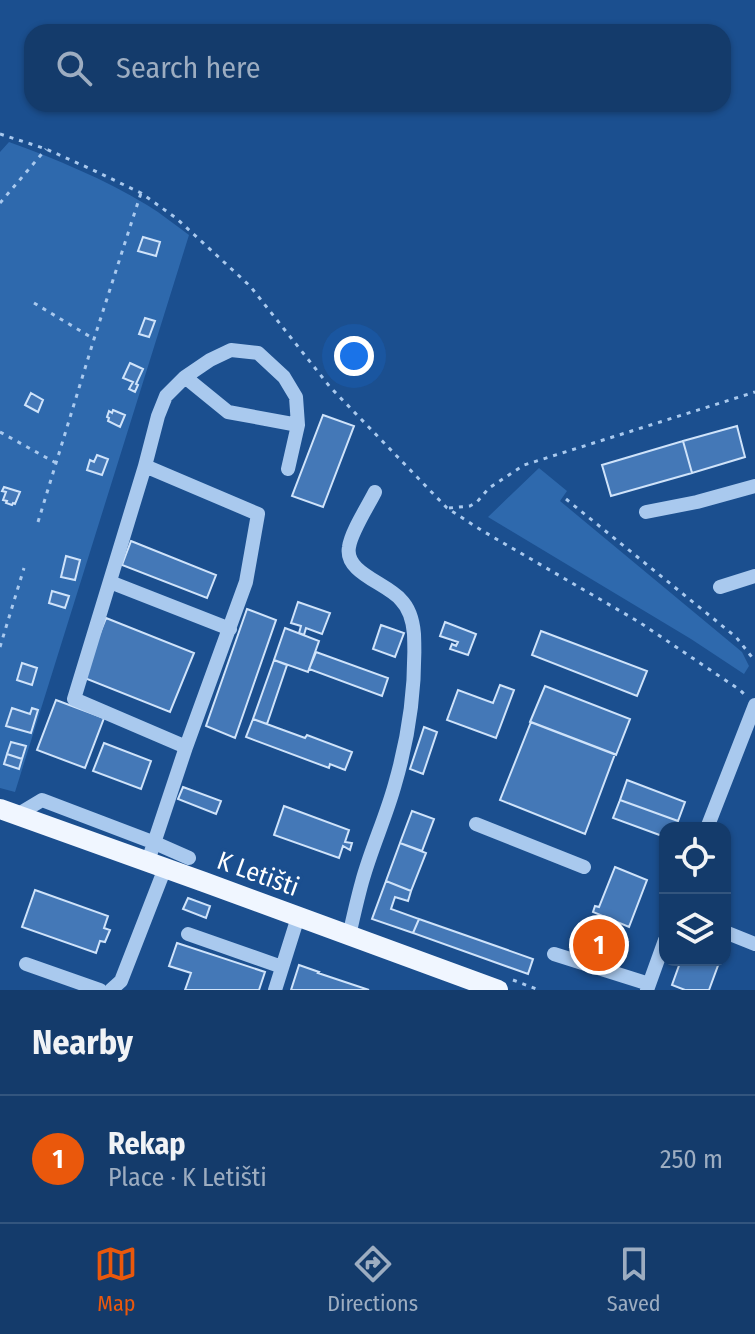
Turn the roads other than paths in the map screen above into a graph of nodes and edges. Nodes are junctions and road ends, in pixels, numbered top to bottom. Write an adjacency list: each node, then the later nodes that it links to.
1 (185, 377): 2 (lane); 2 (lane); 3 (lane)
2 (298, 425): 4 (lane)
3 (145, 466): 9 (lane); 11 (lane)
4 (288, 469)
5 (755, 486): 7 (lane)
6 (375, 492): 23 (lane)
7 (646, 512)
8 (755, 576): 10 (lane)
9 (110, 582): 11 (lane); 13 (lane)
10 (720, 587)
11 (230, 629): 13 (lane)
12 (754, 705): 15 (lane)
13 (186, 747): 17 (lane)
14 (8, 812): 17 (main road, K Letišti)
15 (709, 822)
16 (476, 824): 19 (lane)
17 (156, 857): 18 (lane); 20 (main road, K Letišti); 31 (lane)
18 (189, 858)
19 (584, 867)
20 (298, 917): 23 (main road, K Letišti); 28 (lane)
21 (188, 934): 28 (lane)
22 (731, 934): 24 (lane)
23 (349, 936): 33 (main road, K Letišti)
24 (755, 944)
25 (554, 954): 29 (lane)
26 (659, 957): 29 (lane)
27 (26, 964): 30 (lane)
28 (282, 967): 32 (lane)
29 (648, 987)
30 (100, 990)
31 (111, 990)
32 (275, 990)
33 (498, 990)

